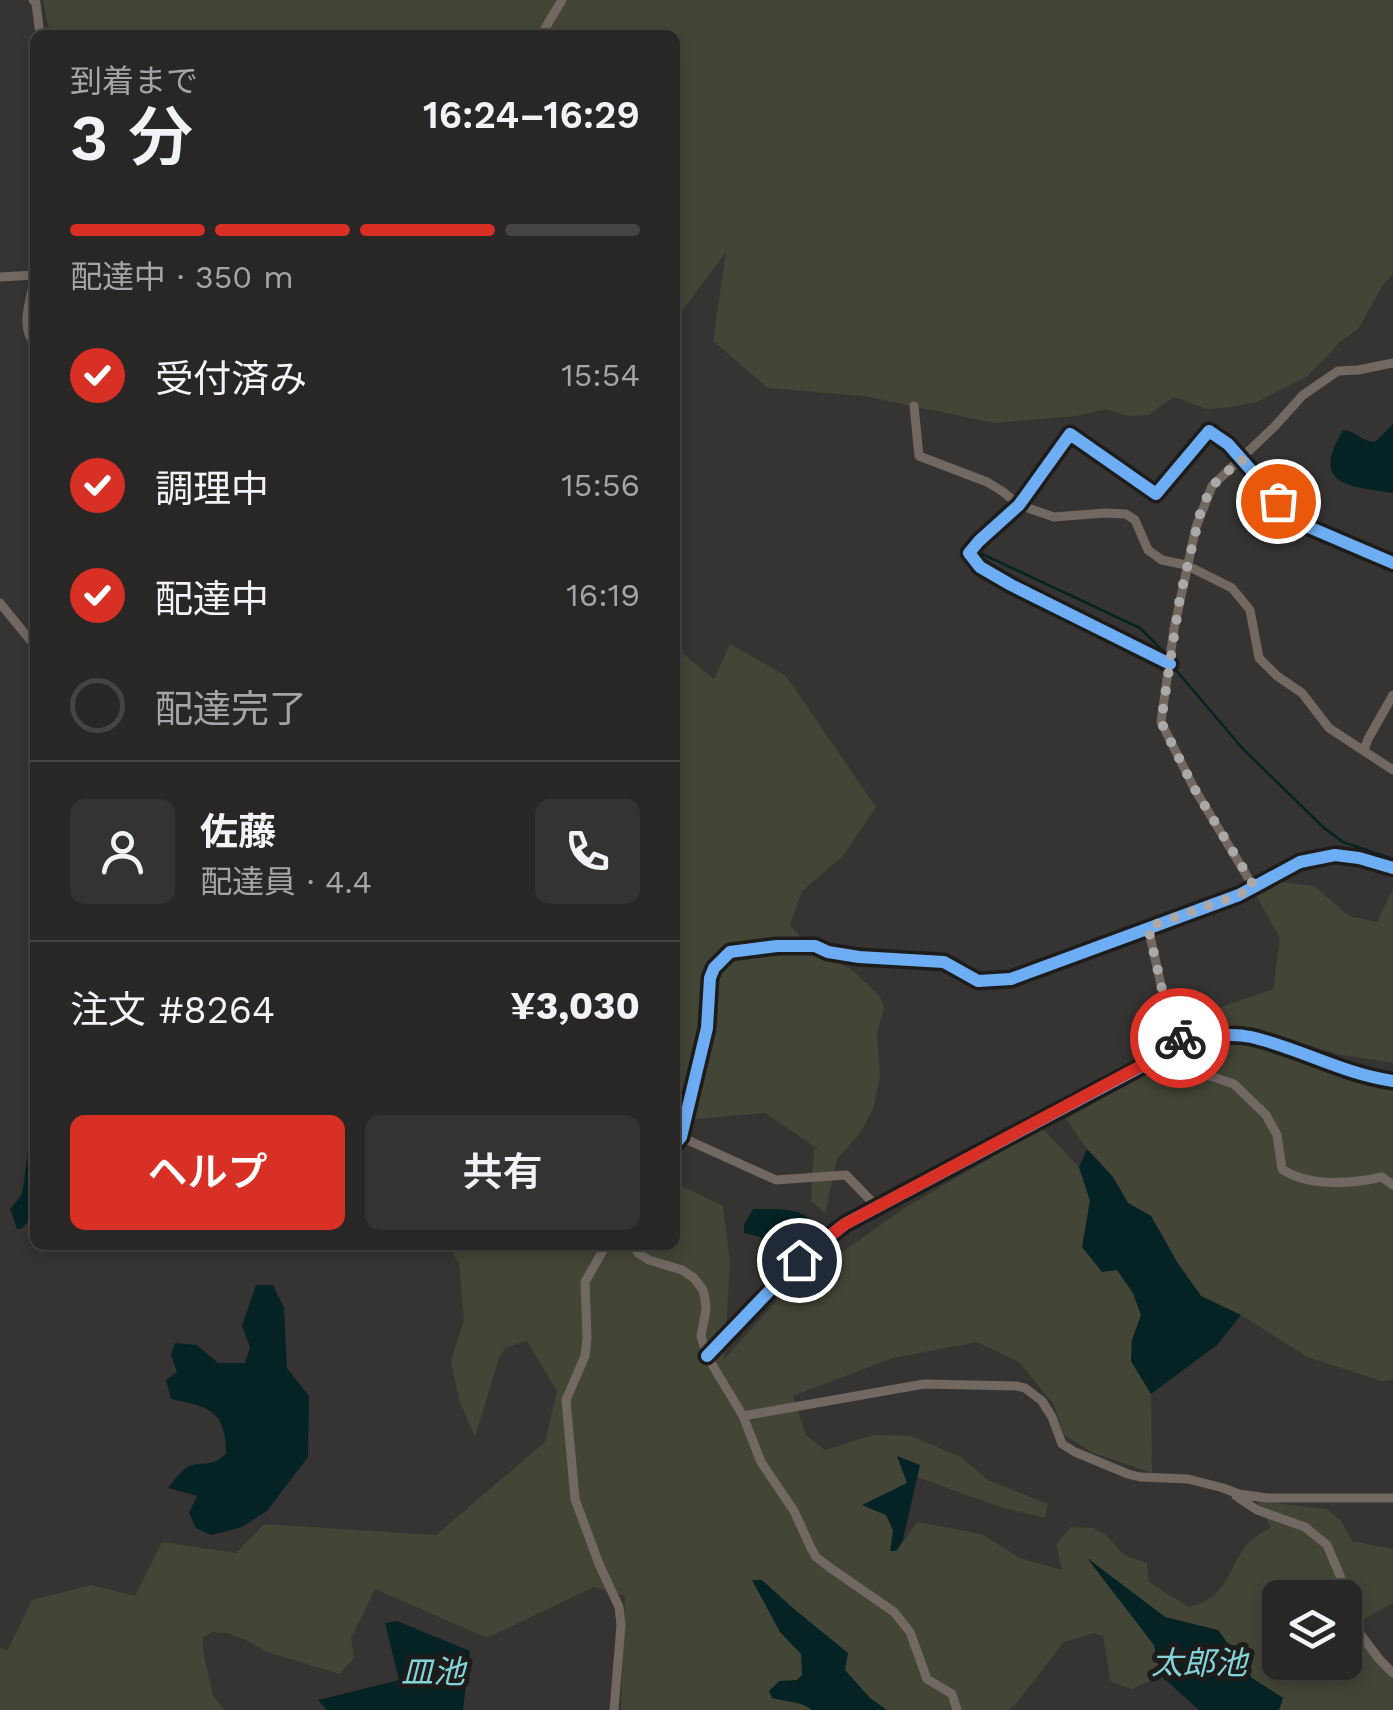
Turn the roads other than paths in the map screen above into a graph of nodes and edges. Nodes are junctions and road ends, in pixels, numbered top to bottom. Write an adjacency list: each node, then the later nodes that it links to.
1 (34, 0): 3 (street)
2 (562, 0): 4 (street)
3 (39, 30)
4 (544, 30)
5 (30, 276): 6 (street)
6 (0, 277)
7 (30, 301): 8 (street)
8 (30, 341)
9 (1393, 363): 11 (street)
10 (914, 406): 12 (street)
11 (1241, 459): 12 (street); 13 (street); 14 (street)
12 (1019, 505): 14 (street); 17 (street)
13 (1393, 563)
14 (1186, 565): 17 (street); 19 (street)
15 (0, 603): 16 (street)
16 (30, 640)
17 (1170, 664): 22 (street)
18 (1393, 695): 19 (street)
19 (1364, 750): 20 (street)
20 (1393, 770)
21 (1393, 868): 22 (street)
22 (1254, 886): 23 (street)
23 (1148, 927): 24 (street); 26 (street)
24 (1182, 1044): 25 (street); 28 (street); 29 (street)
25 (1393, 1080)
26 (680, 1133)
27 (680, 1142): 29 (street)
28 (1393, 1185)
29 (877, 1207): 32 (street)
30 (603, 1250): 37 (street)
31 (636, 1250): 32 (street)
32 (708, 1356): 33 (street)
33 (743, 1416): 34 (street); 38 (street)
34 (1223, 1488): 35 (street); 36 (street)
35 (1393, 1498)
36 (1393, 1673)
37 (614, 1710)
38 (957, 1710)

